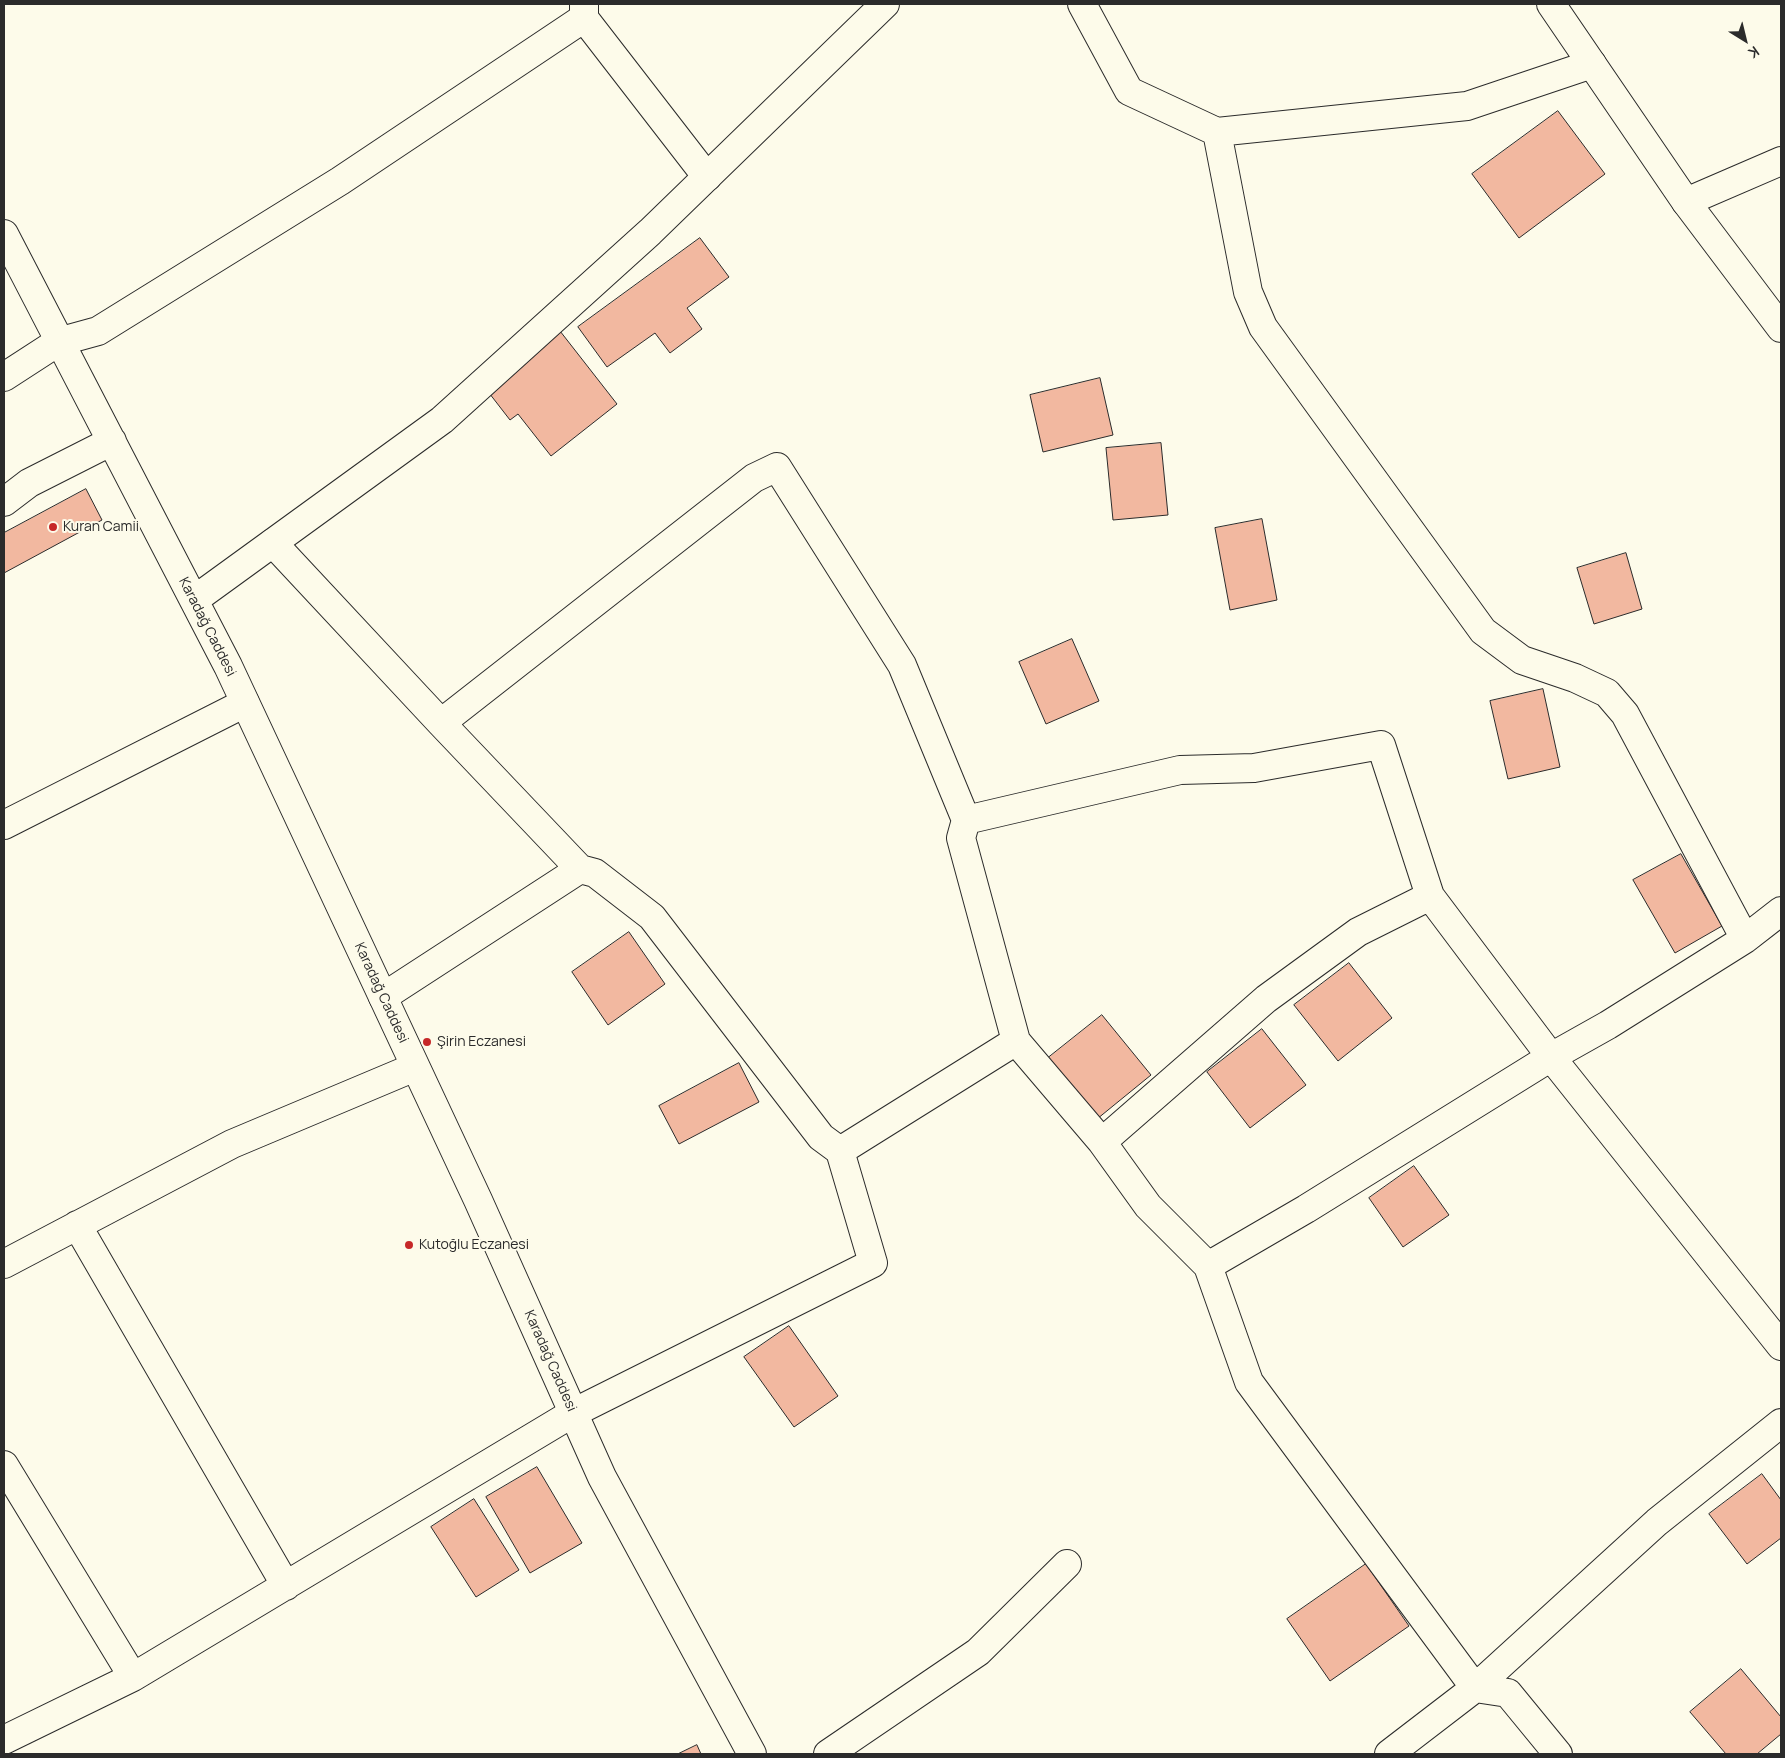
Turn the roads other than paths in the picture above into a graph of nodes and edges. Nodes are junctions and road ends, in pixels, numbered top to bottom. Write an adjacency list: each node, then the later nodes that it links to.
1 (885, 4): 8 (street)
2 (1082, 4): 6 (street)
3 (1550, 4): 5 (street)
4 (584, 11): 8 (street); 12 (street)
5 (1592, 64): 6 (street); 9 (street)
6 (1217, 132): 25 (street)
7 (1781, 161): 9 (street)
8 (707, 178): 16 (street)
9 (1686, 202): 11 (street)
10 (4, 234): 12 (street, Karadağ Caddesi)
11 (1781, 328)
12 (58, 342): 13 (street); 14 (street, Karadağ Caddesi)
13 (4, 377)
14 (112, 441): 15 (street); 17 (street, Karadağ Caddesi)
15 (4, 502)
16 (273, 543): 17 (street); 19 (street)
17 (194, 600): 18 (street, Karadağ Caddesi)
18 (245, 703): 21 (street); 26 (street, Karadağ Caddesi)
19 (441, 723): 20 (street); 22 (street)
20 (966, 820): 23 (street); 27 (street)
21 (4, 825)
22 (580, 868): 26 (street); 31 (street)
23 (1430, 896): 28 (street); 30 (street)
24 (1781, 911): 25 (street)
25 (1745, 939): 28 (street)
26 (383, 997): 29 (street, Karadağ Caddesi)
27 (1016, 1041): 30 (street); 31 (street)
28 (1551, 1056): 34 (street); 35 (street)
29 (416, 1067): 32 (street); 36 (street, Karadağ Caddesi)
30 (1102, 1142): 34 (street)
31 (840, 1151): 36 (street)
32 (77, 1225): 33 (street); 40 (street)
33 (4, 1264)
34 (1208, 1266): 42 (street)
35 (1781, 1346)
36 (573, 1414): 40 (street); 44 (street, Karadağ Caddesi)
37 (1781, 1423): 42 (street)
38 (4, 1464): 41 (street)
39 (1067, 1564): 45 (street)
40 (286, 1586): 41 (street)
41 (133, 1677): 43 (street)
42 (1475, 1688): 46 (street); 47 (street)
43 (4, 1740)
44 (752, 1754)
45 (828, 1754)
46 (1389, 1754)
47 (1558, 1754)

